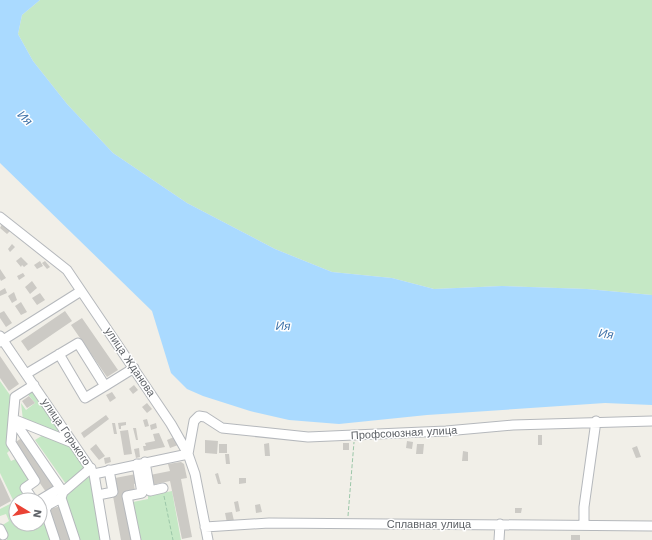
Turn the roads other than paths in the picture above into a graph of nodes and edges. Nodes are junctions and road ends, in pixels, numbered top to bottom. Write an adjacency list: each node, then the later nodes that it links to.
1 (0, 217): 2 (street, улица Жданова)
2 (81, 291): 3 (street); 5 (street, улица Жданова)
3 (1, 339): 6 (street, улица Горького)
4 (59, 354): 6 (street); 8 (street); 8 (street)
5 (134, 368): 8 (street); 13 (street, улица Жданова)
6 (26, 374): 7 (street, улица Горького)
7 (34, 385): 9 (street); 12 (street, улица Горького)
8 (105, 386)
9 (13, 419): 12 (street); 18 (street); 19 (street)
10 (596, 421): 11 (street, Профсоюзная улица); 13 (street, Профсоюзная улица); 23 (street)
11 (652, 421)
12 (73, 443): 16 (street, улица Горького)
13 (188, 454): 14 (street); 25 (street, улица Жданова)
14 (141, 463): 15 (street); 17 (street); 29 (street)
15 (109, 470): 16 (street); 20 (street)
16 (93, 471): 19 (street); 20 (street, улица Горького)
17 (163, 488)
18 (28, 492)
19 (62, 493): 21 (street); 26 (street); 27 (street)
20 (98, 495): 28 (street, улица Горького)
21 (48, 497)
22 (500, 524): 23 (street, Сплавная улица); 25 (street, Сплавная улица); 31 (street)
23 (584, 525): 24 (street, Сплавная улица)
24 (652, 526)
25 (205, 527): 30 (street, улица Жданова)
26 (55, 540)
27 (75, 540)
28 (106, 540)
29 (136, 540)
30 (207, 540)
31 (499, 540)

